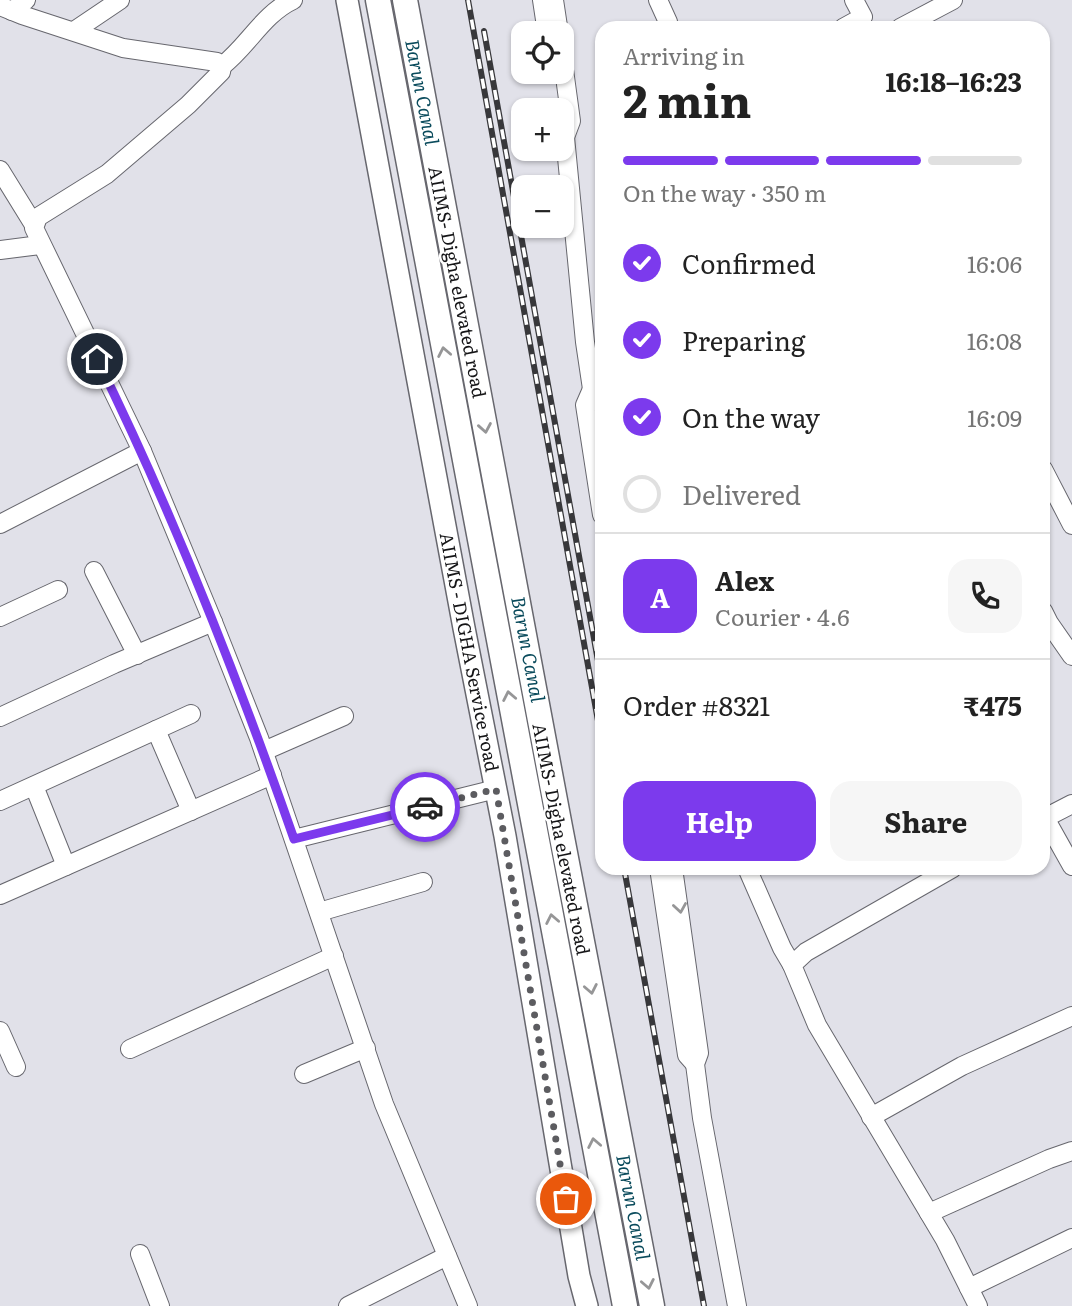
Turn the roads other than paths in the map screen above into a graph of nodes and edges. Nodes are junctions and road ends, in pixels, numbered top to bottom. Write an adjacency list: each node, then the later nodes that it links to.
1 (120, 0): 17 (street)
2 (293, 0): 18 (street)
3 (347, 0): 47 (main road, AIIMS - DIGHA Service road)
4 (378, 0): 83 (highway, AIIMS- Digha elevated road, one-way to 4)
5 (405, 0): 84 (highway, AIIMS- Digha elevated road, one-way to 84)
6 (541, 0): 12 (street)
7 (554, 0): 13 (street)
8 (658, 0): 14 (street)
9 (854, 0): 15 (street)
10 (953, 0): 16 (street)
11 (12, 6): 17 (street)
12 (545, 21)
13 (557, 21)
14 (668, 21)
15 (865, 21)
16 (913, 21)
17 (74, 31): 18 (street)
18 (222, 66): 21 (street)
19 (566, 161): 25 (street)
20 (0, 170): 21 (street)
21 (34, 225): 22 (street)
22 (40, 245): 23 (street); 28 (street)
23 (0, 250)
24 (595, 337): 25 (street)
25 (585, 342): 26 (street)
26 (592, 389): 27 (street); 29 (street)
27 (595, 393)
28 (142, 451): 31 (street); 36 (street)
29 (595, 470)
30 (1050, 483): 32 (street)
31 (0, 524)
32 (1072, 526)
33 (94, 572): 39 (street)
34 (58, 590): 35 (street)
35 (0, 617)
36 (213, 622): 39 (street); 44 (street)
37 (1050, 624): 38 (street)
38 (1070, 647)
39 (137, 654): 42 (street)
40 (191, 714): 43 (street)
41 (344, 716): 44 (street)
42 (0, 717)
43 (156, 730): 46 (street); 50 (street)
44 (264, 751): 45 (street)
45 (272, 775): 50 (street); 53 (street)
46 (34, 786): 48 (street); 54 (street)
47 (496, 789): 53 (street); 82 (main road, AIIMS - DIGHA Service road)
48 (0, 801)
49 (1072, 804): 51 (street)
50 (191, 811): 54 (street)
51 (1050, 816)
52 (1050, 829): 55 (street)
53 (294, 839): 62 (street)
54 (66, 866): 61 (street)
55 (1072, 866)
56 (660, 875): 69 (street)
57 (674, 875): 69 (street, one-way to 69)
58 (750, 875): 64 (street)
59 (924, 875): 64 (street)
60 (424, 882): 62 (street)
61 (2, 888)
62 (318, 912): 63 (street)
63 (334, 956): 67 (street); 68 (street)
64 (792, 965): 72 (street)
65 (1072, 1016): 72 (street)
66 (0, 1031): 70 (street)
67 (366, 1048): 71 (street); 77 (street)
68 (130, 1049)
69 (695, 1064): 85 (street)
70 (16, 1067)
71 (304, 1074)
72 (871, 1117): 74 (street)
73 (1072, 1151): 74 (street)
74 (929, 1213): 78 (street)
75 (1072, 1238): 78 (street)
76 (140, 1254): 79 (street)
77 (447, 1256): 80 (street); 81 (street)
78 (969, 1288): 86 (street)
79 (160, 1306)
80 (348, 1306)
81 (468, 1306)
82 (587, 1306)
83 (625, 1306)
84 (652, 1306)
85 (737, 1306)
86 (978, 1306)

